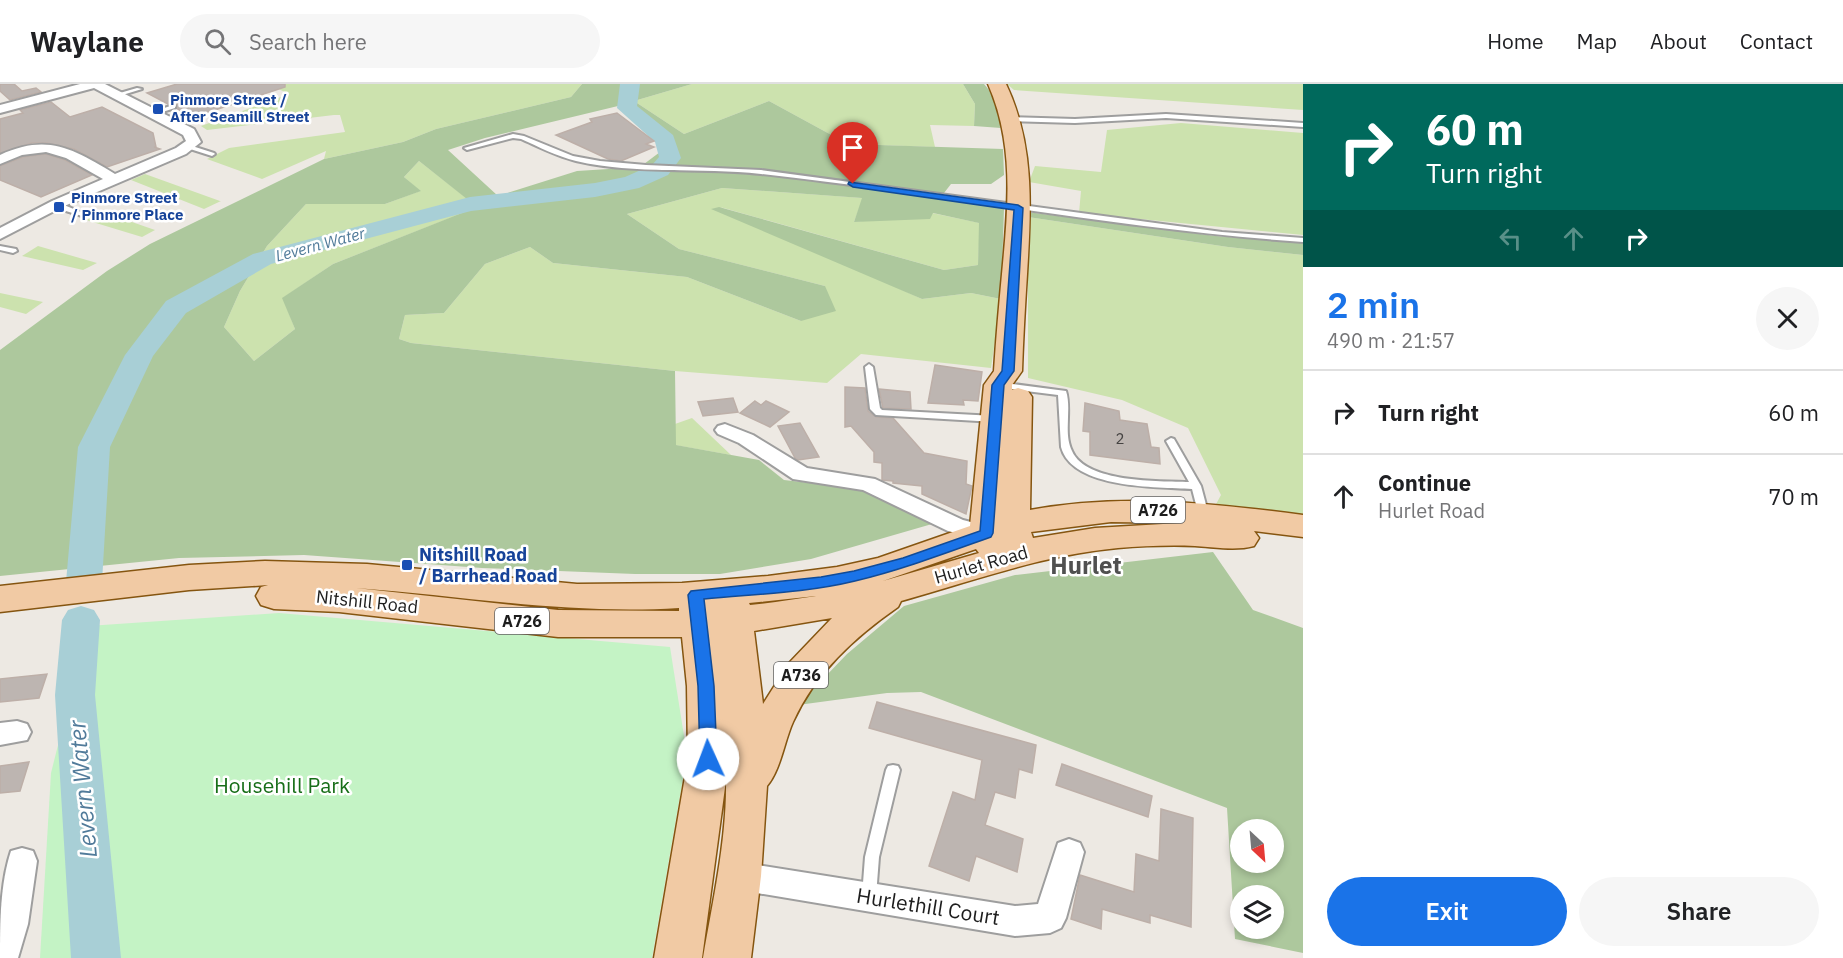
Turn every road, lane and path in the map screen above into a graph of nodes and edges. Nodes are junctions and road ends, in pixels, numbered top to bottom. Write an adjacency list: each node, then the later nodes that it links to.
1 (95, 84): 4 (street); 6 (street)
2 (997, 84): 8 (main road)
3 (139, 89): 4 (lane)
4 (116, 95): 7 (street)
5 (173, 107): 7 (lane)
6 (0, 109)
7 (153, 114): 10 (street)
8 (1011, 119): 9 (lane); 16 (main road)
9 (1303, 125)
10 (189, 147): 12 (lane); 14 (street)
11 (467, 148): 16 (lane)
12 (212, 154)
13 (0, 160): 14 (street)
14 (113, 179): 15 (street)
15 (56, 205): 17 (lane); 18 (street)
16 (1018, 208): 19 (lane); 23 (main road)
17 (82, 214)
18 (0, 234)
19 (1303, 240)
20 (0, 248): 21 (lane)
21 (13, 251)
22 (869, 367): 24 (lane)
23 (1008, 381): 24 (main road); 27 (lane)
24 (1006, 419): 29 (main road)
25 (725, 430): 29 (street)
26 (1171, 441): 27 (lane)
27 (1204, 512): 28 (main road, Hurlet Road / A726); 29 (main road, Hurlet Road / A726); 30 (main road, Hurlet Road / A726)
28 (1303, 526)
29 (1004, 542): 31 (main road, Hurlet Road / A726)
30 (1303, 545)
31 (905, 575): 34 (main road, Hurlet Road / A726); 38 (main road, A736)
32 (192, 588): 33 (main road, Nitshill Road / A726); 34 (main road, Nitshill Road / A726); 35 (main road, Nitshill Road / A726)
33 (0, 599)
34 (714, 607): 36 (main road, A736)
35 (0, 619)
36 (727, 755): 38 (main road, A736); 44 (main road, A736)
37 (893, 770): 42 (lane)
38 (747, 797): 41 (main road, A736)
39 (1069, 852): 42 (street, Hurlethill Court)
40 (22, 861): 43 (street)
41 (739, 876): 42 (street, Hurlethill Court); 45 (main road, A736)
42 (869, 897)
43 (2, 958)
44 (678, 958)
45 (727, 958)

